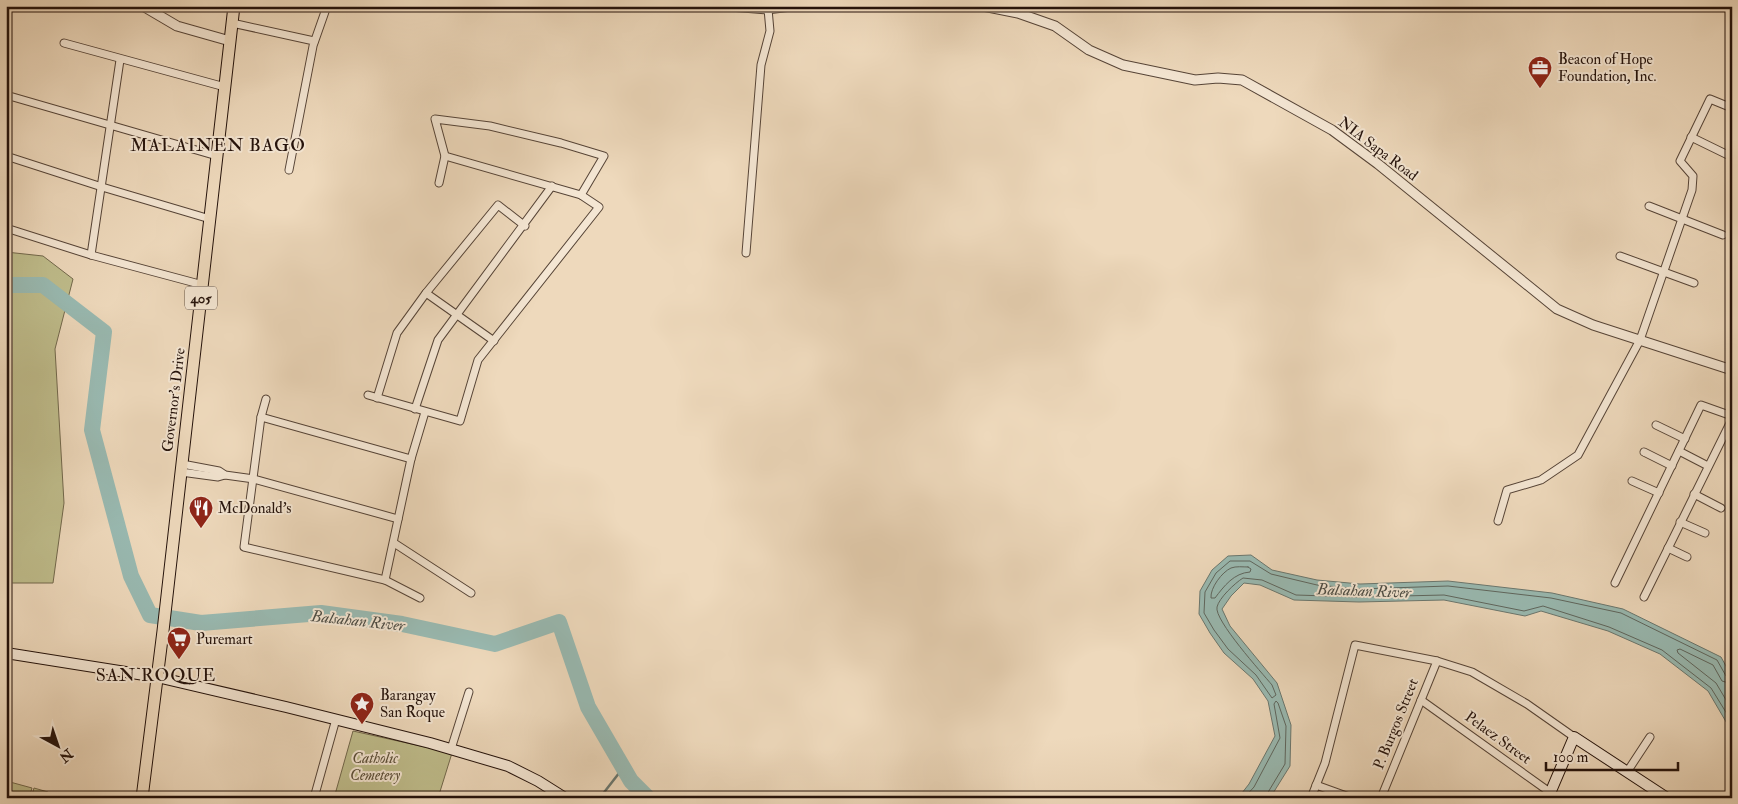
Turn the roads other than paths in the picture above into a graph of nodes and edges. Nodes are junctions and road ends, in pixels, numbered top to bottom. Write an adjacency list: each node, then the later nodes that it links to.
1 (143, 6): 11 (street)
2 (234, 6): 10 (main road, Governor's Drive / 405)
3 (327, 6): 12 (street)
4 (730, 6): 8 (street)
5 (791, 6): 8 (street)
6 (983, 6): 7 (street, NIA Sapa Road)
7 (998, 8): 9 (street, NIA Sapa Road)
8 (768, 9): 35 (street)
9 (1019, 10): 43 (street, NIA Sapa Road)
10 (232, 23): 11 (main road, Governor's Drive / 405); 12 (street)
11 (230, 41): 15 (main road, Governor's Drive / 405)
12 (314, 43): 24 (street)
13 (64, 44): 14 (street)
14 (120, 60): 15 (street); 18 (street)
15 (225, 87): 21 (main road, Governor's Drive / 405)
16 (6, 95): 18 (street)
17 (1732, 108): 19 (street)
18 (110, 125): 21 (street); 27 (street)
19 (1691, 137): 23 (street); 30 (street)
20 (6, 156): 27 (street)
21 (217, 156): 31 (main road, Governor's Drive / 405)
22 (446, 156): 25 (street); 26 (street); 28 (street)
23 (1732, 157)
24 (289, 170)
25 (439, 183)
26 (552, 186): 28 (street); 32 (street)
27 (102, 187): 31 (street); 36 (street)
28 (582, 195): 44 (street)
29 (1649, 206): 30 (street)
30 (1682, 218): 34 (street); 38 (street)
31 (210, 219): 40 (main road, Governor's Drive / 405)
32 (525, 226): 41 (street); 42 (street)
33 (6, 228): 36 (street)
34 (1722, 235)
35 (746, 253)
36 (91, 255): 40 (street)
37 (1620, 256): 38 (street)
38 (1663, 272): 39 (street); 43 (street)
39 (1694, 283)
40 (202, 285): 60 (main road, Governor's Drive / 405)
41 (426, 293): 42 (street); 47 (street)
42 (457, 314): 44 (street); 49 (street)
43 (1640, 340): 45 (street, NIA Sapa Road); 67 (street)
44 (494, 341): 50 (street)
45 (1731, 369)
46 (368, 395): 47 (street)
47 (377, 398): 49 (street)
48 (266, 399): 51 (street)
49 (415, 409): 50 (street)
50 (425, 412): 57 (street)
51 (261, 417): 57 (street); 61 (street)
52 (1732, 417): 54 (street); 59 (street)
53 (1656, 425): 54 (street)
54 (1685, 439): 56 (street)
55 (1644, 452): 58 (street)
56 (1679, 452): 58 (street); 59 (street)
57 (411, 458): 66 (street)
58 (1672, 466): 63 (street)
59 (1708, 466): 64 (street)
60 (187, 469): 61 (street); 80 (main road, Governor's Drive / 405)
61 (254, 479): 66 (street); 73 (street)
62 (1632, 481): 63 (street)
63 (1659, 493): 74 (street)
64 (1694, 494): 65 (street); 68 (street)
65 (1721, 508)
66 (398, 519): 70 (street)
67 (1498, 521)
68 (1680, 522): 69 (street); 71 (street)
69 (1705, 533)
70 (394, 543): 73 (street); 75 (street)
71 (1668, 548): 72 (street); 76 (street)
72 (1687, 557)
73 (385, 580): 77 (street)
74 (1615, 583)
75 (471, 593)
76 (1644, 597)
77 (420, 598)
78 (6, 653): 80 (main road)
79 (1437, 661): 82 (street, P. Burgos Street); 84 (street); 88 (street)
80 (157, 677): 83 (main road); 90 (main road, Governor's Drive)
81 (469, 692): 86 (street)
82 (1422, 700): 89 (street, Pelaez Street); 95 (street, P. Burgos Street)
83 (336, 719): 86 (main road); 91 (street)
84 (1574, 737): 87 (main road); 89 (main road)
85 (1650, 737): 87 (street)
86 (451, 749): 92 (main road)
87 (1627, 772): 96 (main road)
88 (1316, 785): 93 (street); 94 (street)
89 (1552, 796)
90 (142, 798)
91 (314, 798)
92 (565, 798)
93 (1311, 798)
94 (1352, 798)
95 (1381, 798)
96 (1667, 798)

